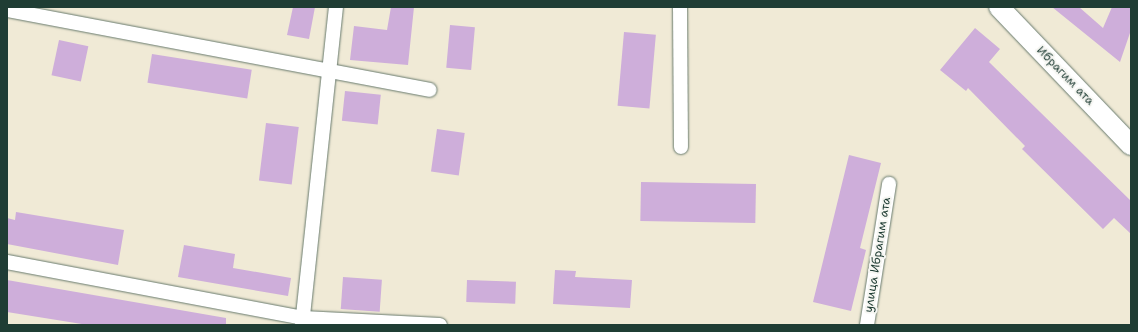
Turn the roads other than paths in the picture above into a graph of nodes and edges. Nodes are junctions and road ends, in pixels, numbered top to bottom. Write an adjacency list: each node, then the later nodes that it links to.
1 (336, 7): 5 (street)
2 (680, 7): 8 (street)
3 (999, 7): 7 (street, Ибрагим ата)
4 (7, 10): 5 (street)
5 (328, 71): 6 (street); 11 (street)
6 (429, 90)
7 (1131, 145)
8 (681, 147)
9 (889, 184): 13 (street, улица Ибрагим ата)
10 (7, 262): 11 (street)
11 (303, 322): 12 (street)
12 (440, 325)
13 (867, 325)

